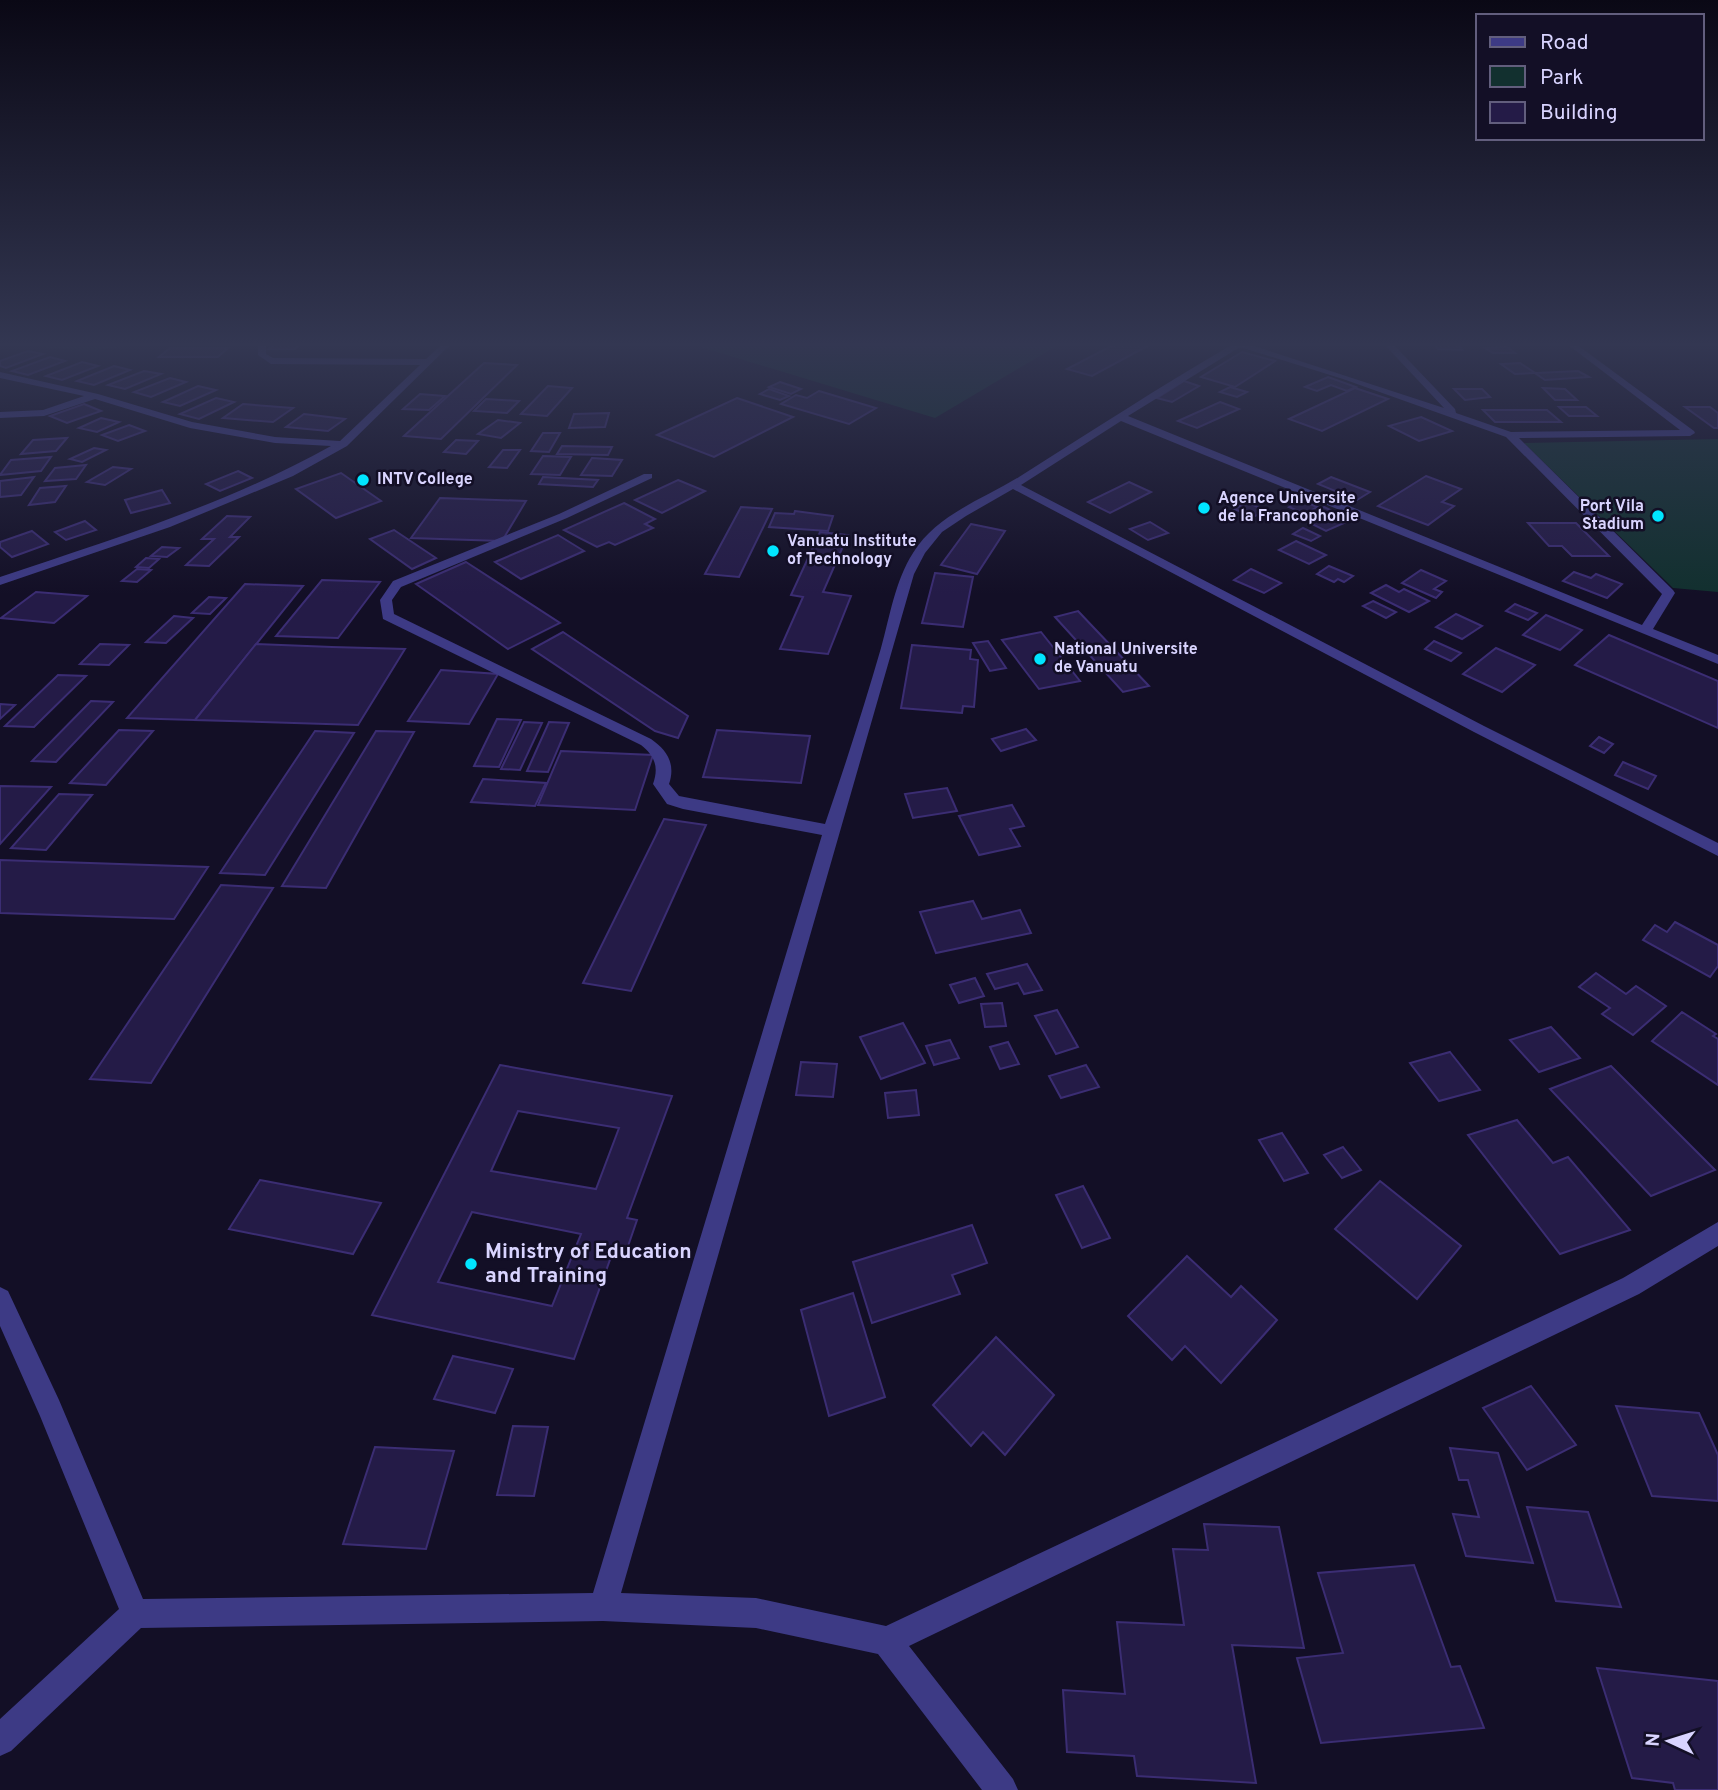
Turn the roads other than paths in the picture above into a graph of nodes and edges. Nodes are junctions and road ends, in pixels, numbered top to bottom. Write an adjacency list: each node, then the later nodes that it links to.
1 (204, 428): 8 (street)
2 (360, 428): 8 (street)
3 (1100, 428): 10 (street)
4 (1147, 428): 12 (street)
5 (1491, 428): 7 (street)
6 (1683, 428): 7 (street)
7 (1510, 435): 12 (street)
8 (343, 444): 11 (street)
9 (648, 476): 14 (street)
10 (1013, 485): 14 (street); 15 (street)
11 (0, 581)
12 (1646, 629): 13 (street)
13 (1718, 660)
14 (831, 831): 18 (street)
15 (1718, 850)
16 (1718, 1233): 20 (street)
17 (0, 1299): 19 (street)
18 (603, 1607): 19 (street); 20 (street)
19 (135, 1614): 21 (street)
20 (887, 1641): 22 (street)
21 (0, 1741)
22 (1002, 1790)

